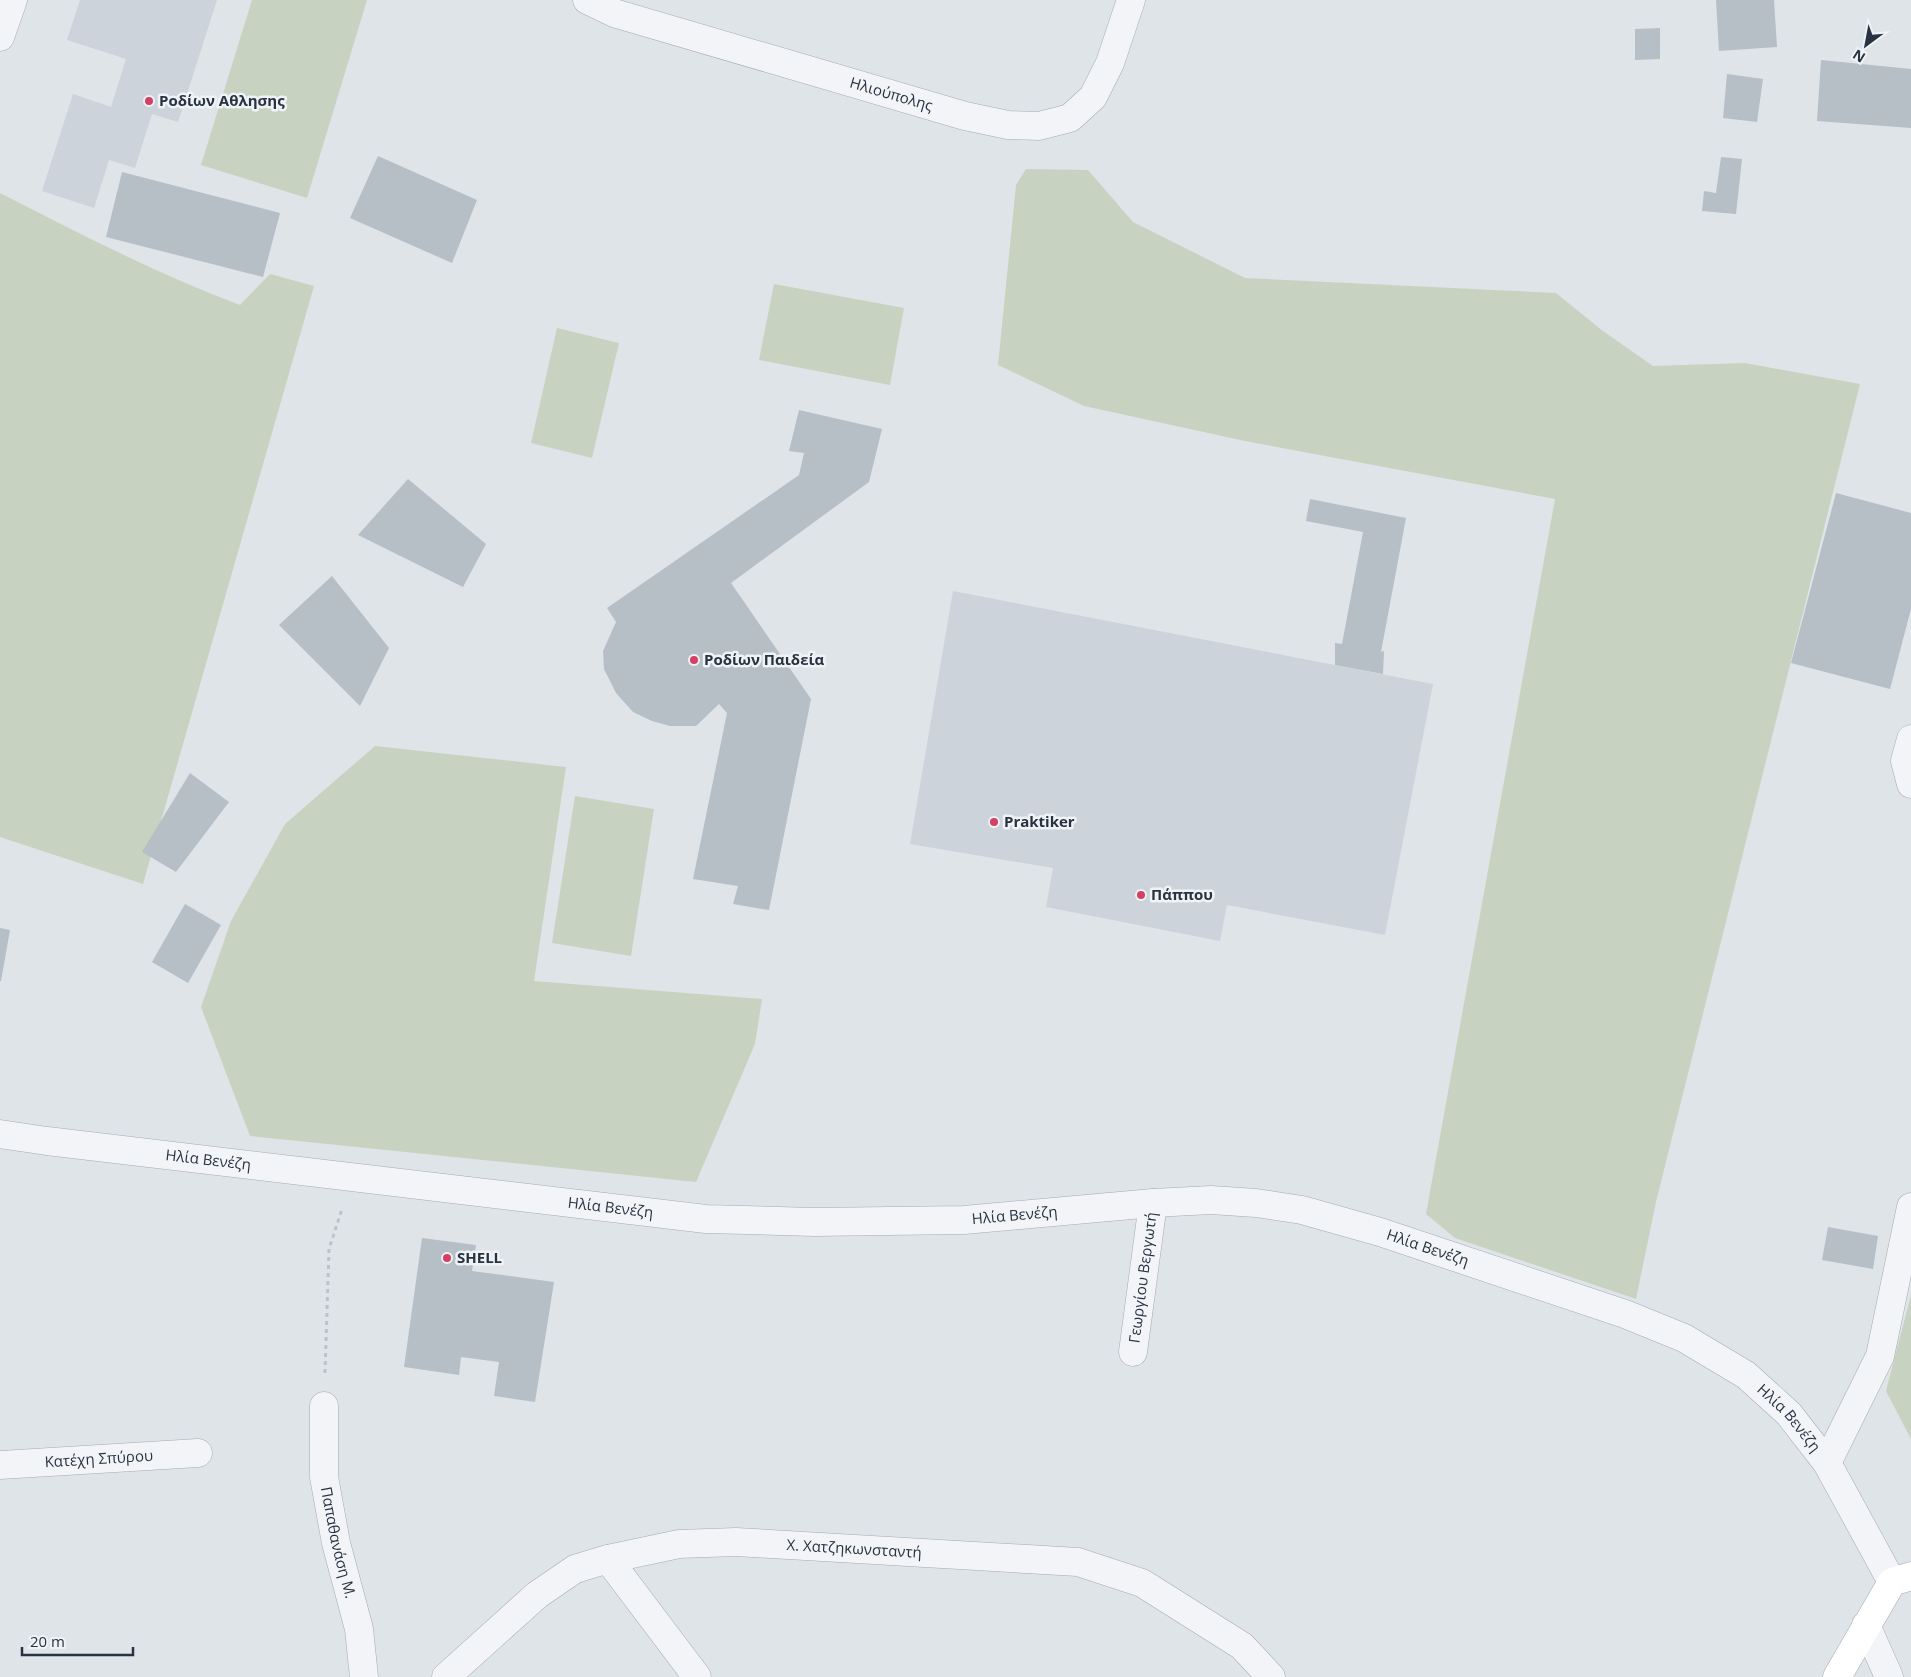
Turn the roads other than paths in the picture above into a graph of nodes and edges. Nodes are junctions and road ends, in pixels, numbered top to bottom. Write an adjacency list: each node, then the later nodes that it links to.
1 (13, 0): 4 (street)
2 (587, 0): 3 (street, Ηλιούπολης)
3 (1131, 0)
4 (0, 38)
5 (1911, 739): 6 (street)
6 (1911, 784)
7 (0, 1134): 8 (street, Ηλία Βενέζη)
8 (1153, 1203): 10 (street, Γεωργίου Βεργωτή); 13 (street, Ηλία Βενέζη)
9 (1911, 1208): 13 (street)
10 (1133, 1352)
11 (324, 1406): 18 (street, Παπαθανάση Μ.)
12 (198, 1453): 14 (street, Κατέχη Σπύρου)
13 (1827, 1463): 16 (street, Ηλία Βενέζη)
14 (0, 1465)
15 (608, 1559): 19 (street, Χ. Χατζηκωνσταντή); 20 (street); 21 (street, Χ. Χατζηκωνσταντή)
16 (1901, 1579): 17 (main road)
17 (1866, 1625): 22 (main road); 23 (street)
18 (364, 1677)
19 (446, 1677)
20 (697, 1677)
21 (1271, 1677)
22 (1837, 1677)
23 (1889, 1677)

